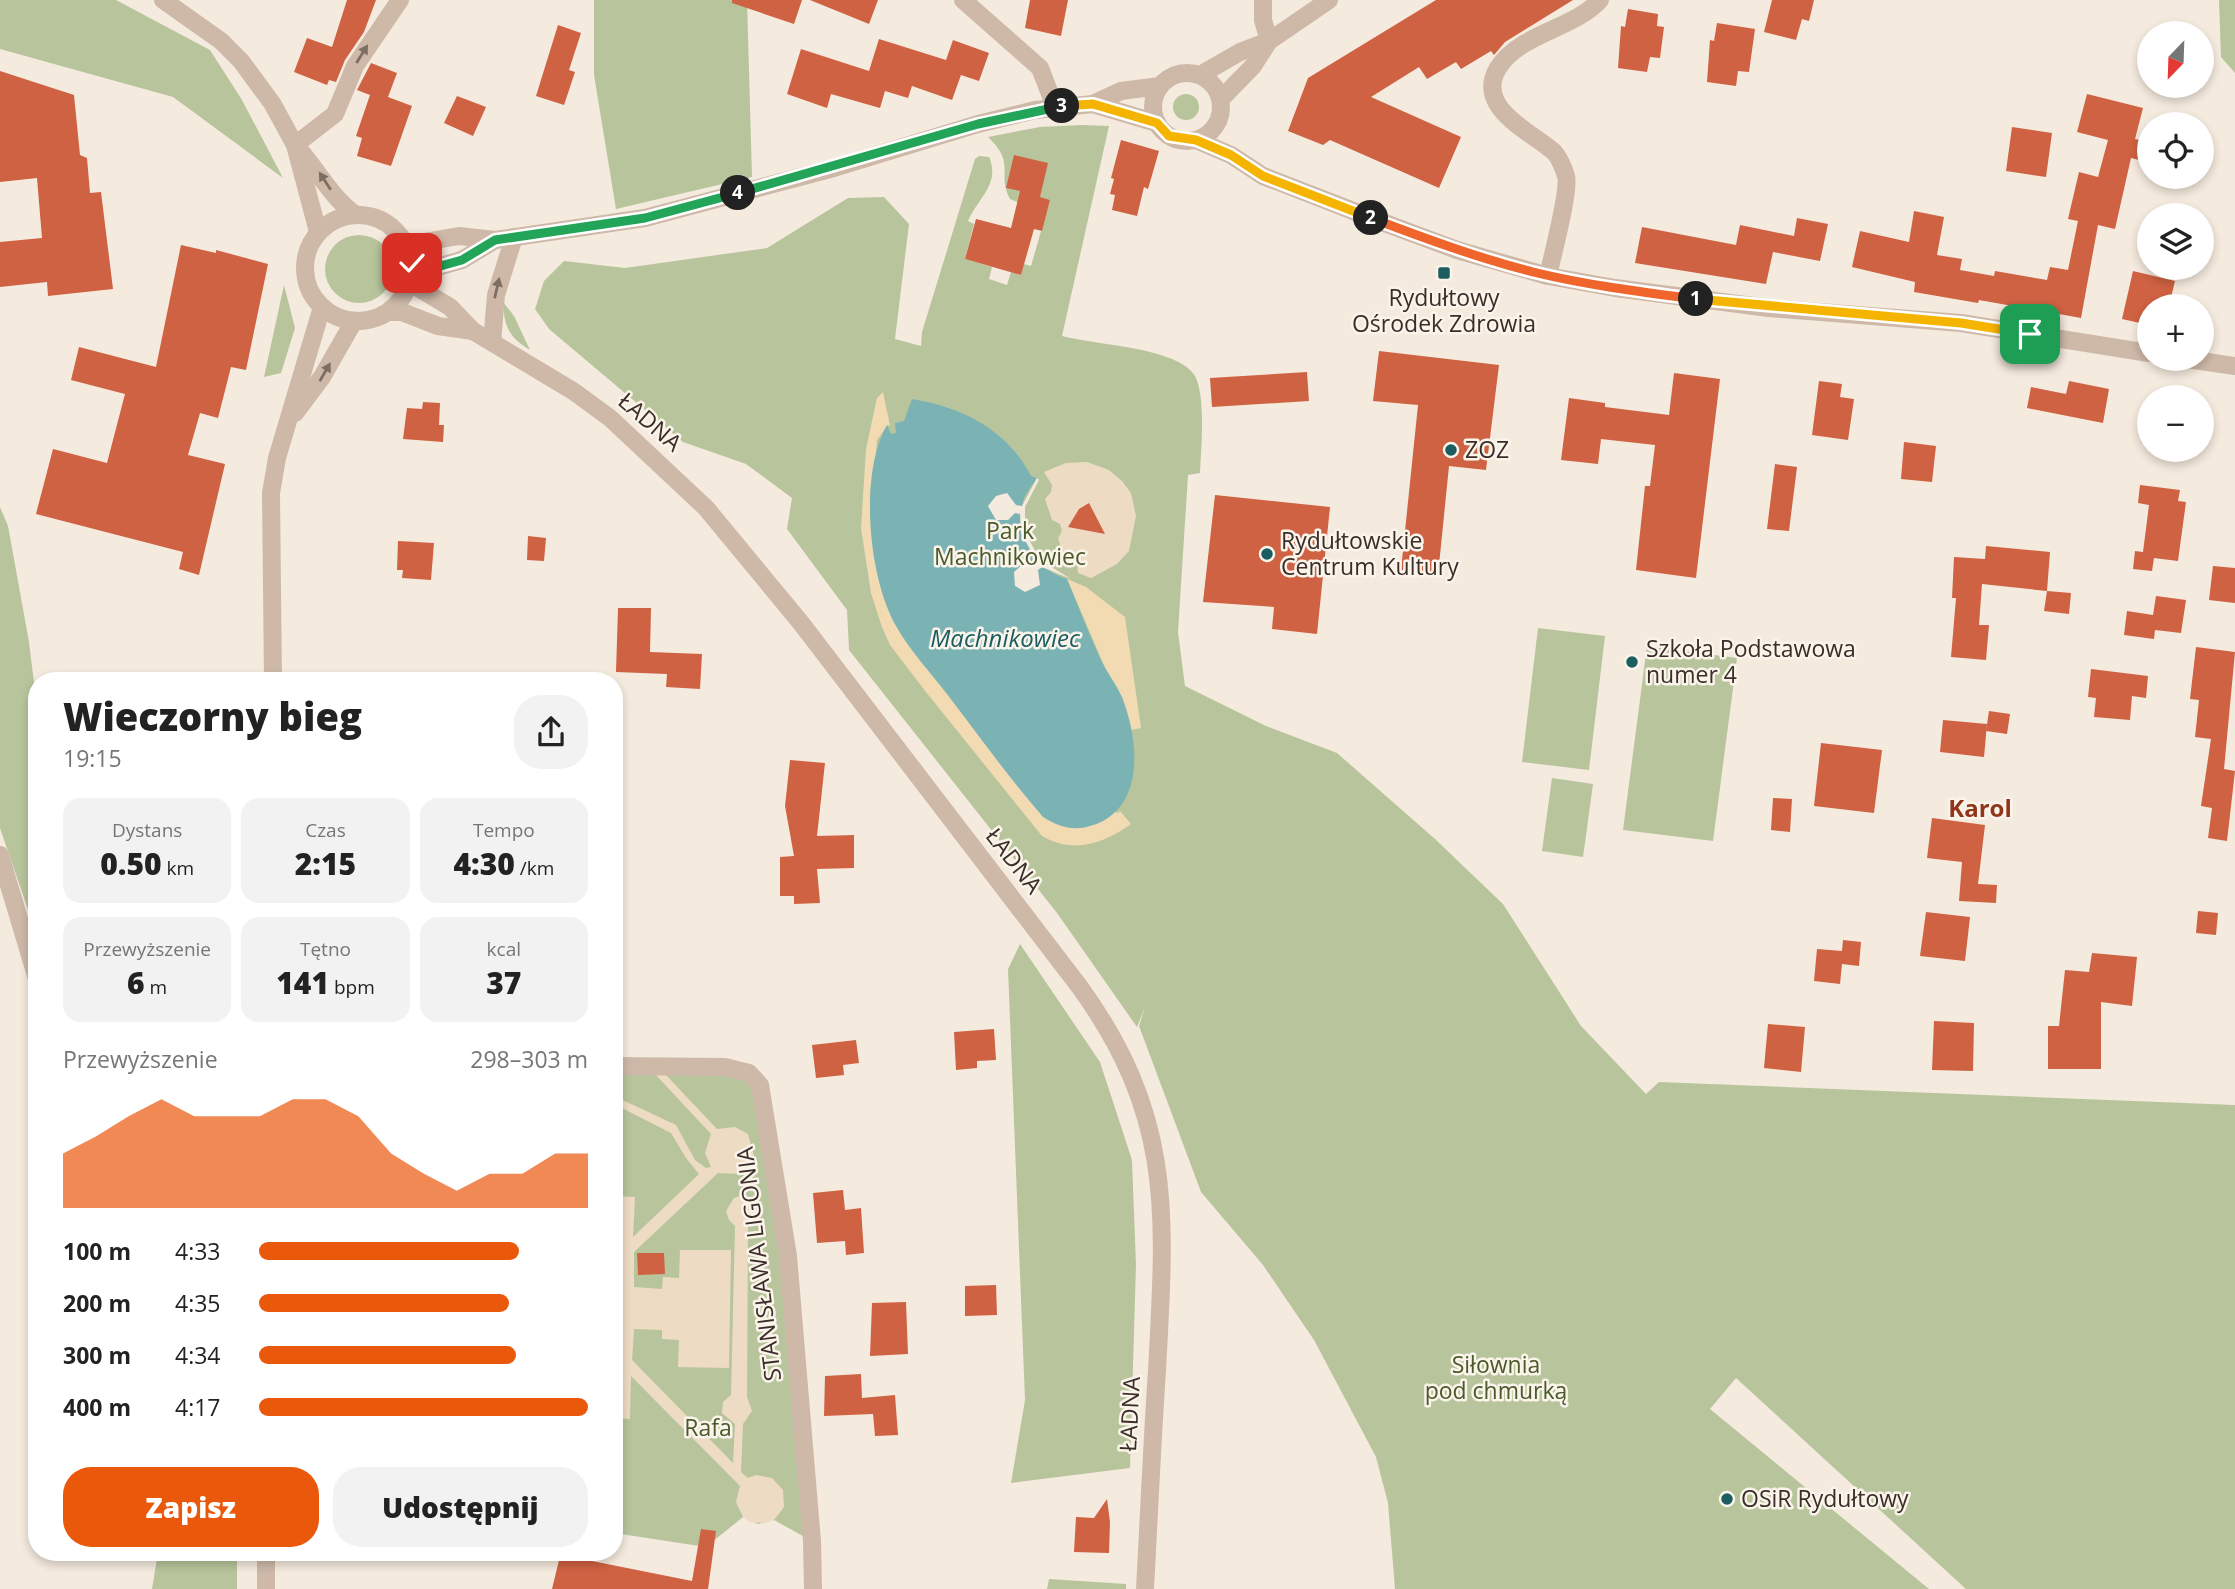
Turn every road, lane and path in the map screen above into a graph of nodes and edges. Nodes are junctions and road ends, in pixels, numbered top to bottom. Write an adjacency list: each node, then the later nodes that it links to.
1 (163, 0): 16 (street)
2 (400, 0): 16 (street, one-way to 2)
3 (963, 0): 12 (street)
4 (1263, 0): 7 (street)
5 (1329, 0): 7 (street)
6 (1600, 0): 23 (street)
7 (1269, 41): 8 (street); 10 (street)
8 (1200, 75): 9 (street); 10 (street)
9 (1160, 86): 11 (street); 14 (street)
10 (1221, 99): 13 (street)
11 (1093, 104): 12 (street); 14 (street)
12 (1055, 107): 20 (street)
13 (1219, 122): 15 (street); 17 (street)
14 (1157, 123): 15 (street)
15 (1196, 140): 17 (street)
16 (295, 145): 18 (street, one-way to 16); 19 (street)
17 (1231, 155): 23 (street)
18 (356, 215): 19 (street); 22 (street)
19 (318, 232): 25 (street)
20 (514, 237): 21 (street); 29 (street, one-way to 20)
21 (495, 240): 22 (street); 24 (street)
22 (406, 245): 24 (street)
23 (1548, 276): 30 (street)
24 (411, 278): 26 (street); 28 (street, ŁADNA)
25 (322, 307): 27 (street); 33 (street)
26 (390, 312): 27 (street); 28 (street, ŁADNA)
27 (354, 321): 33 (street, one-way to 27)
28 (473, 331): 29 (street, ŁADNA)
29 (492, 342): 41 (street, ŁADNA)
30 (2137, 351)
31 (2214, 363): 32 (street)
32 (2235, 366)
33 (291, 419): 34 (street)
34 (273, 672)
35 (0, 856): 36 (street)
36 (28, 949)
37 (623, 1066): 40 (street, STANISŁAWA LIGONIA)
38 (267, 1561): 39 (street)
39 (266, 1589)
40 (813, 1589)
41 (1145, 1589)

